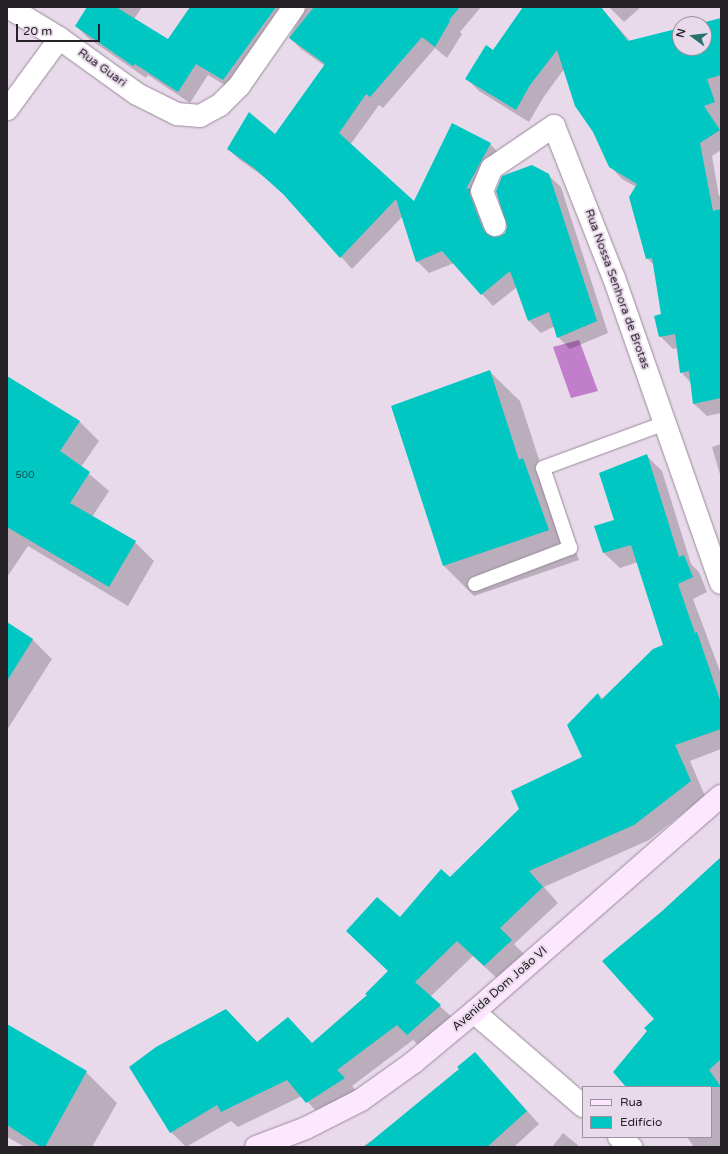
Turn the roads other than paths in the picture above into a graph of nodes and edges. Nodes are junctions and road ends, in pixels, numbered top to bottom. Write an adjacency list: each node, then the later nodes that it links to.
1 (8, 7): 3 (street, Rua Guari)
2 (294, 7): 3 (street, Rua Guari)
3 (59, 38): 4 (street)
4 (7, 109)
5 (494, 225): 6 (street, Rua Nossa Senhora de Brotas)
6 (665, 423): 7 (street, Rua Nossa Senhora de Brotas); 8 (lane)
7 (721, 583)
8 (475, 584)
9 (721, 796): 10 (main road, Avenida Dom João VI)
10 (474, 1012): 11 (street); 13 (main road, Avenida Dom João VI)
11 (582, 1105)
12 (621, 1138): 14 (street)
13 (256, 1147)
14 (631, 1147)

